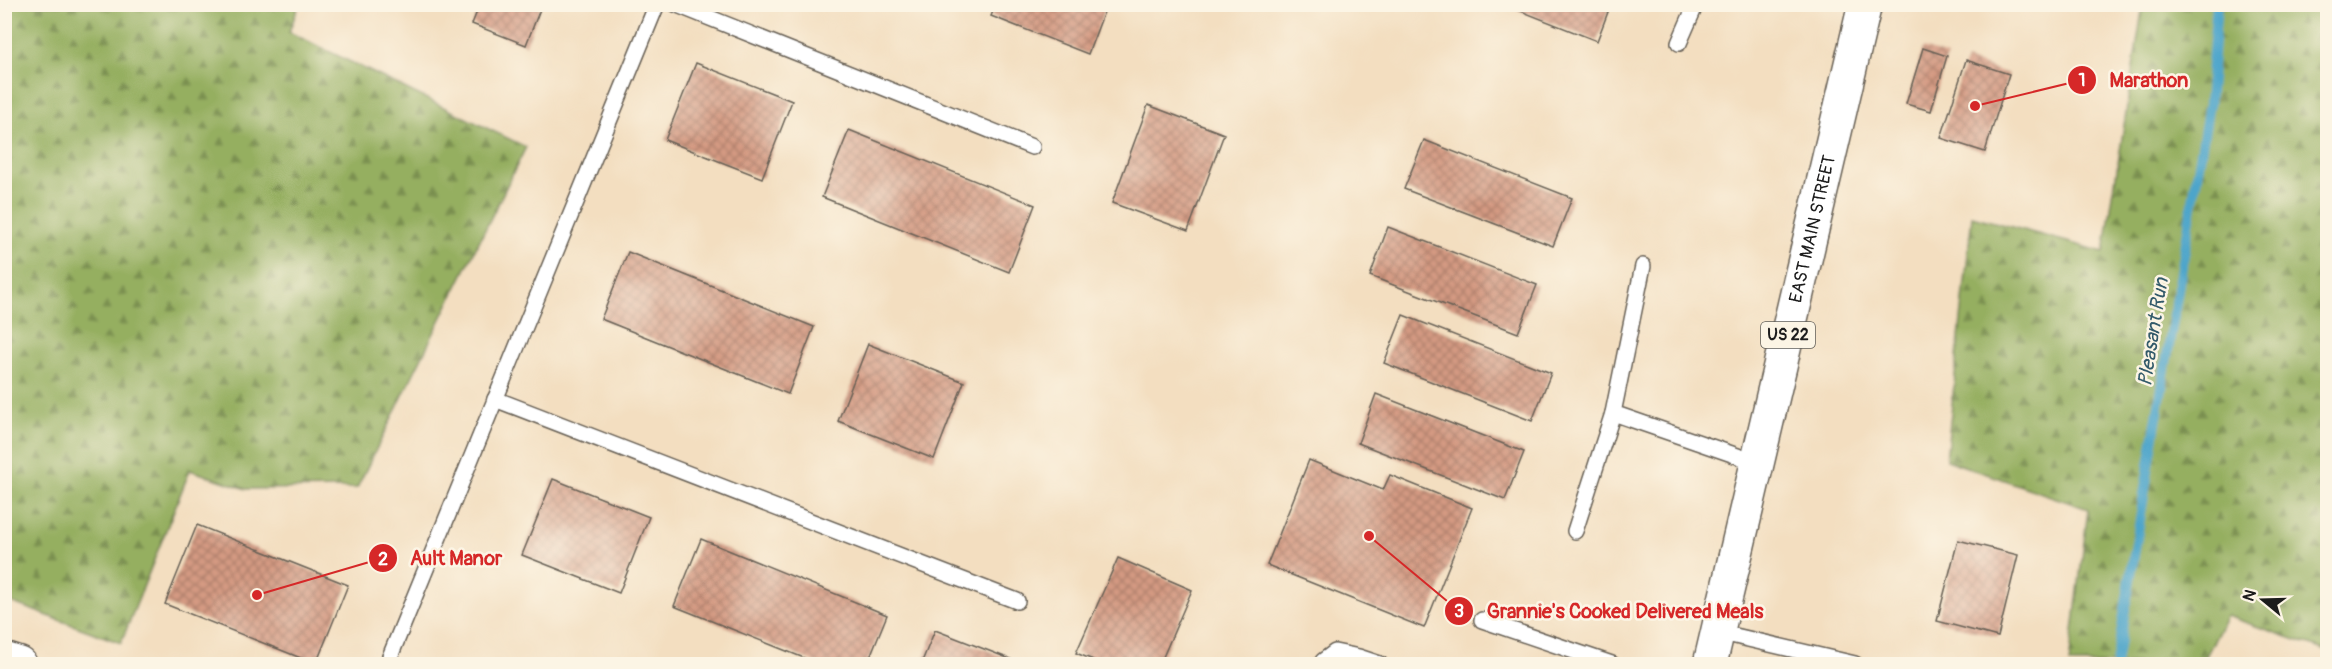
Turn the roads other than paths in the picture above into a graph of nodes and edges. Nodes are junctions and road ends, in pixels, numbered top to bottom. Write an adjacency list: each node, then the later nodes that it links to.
1 (657, 4): 8 (lane)
2 (675, 4): 6 (lane)
3 (1696, 4): 5 (lane)
4 (1860, 6): 10 (main road, EAST MAIN STREET / US 22)
5 (1679, 43)
6 (1032, 147)
7 (1643, 266): 9 (lane)
8 (495, 399): 12 (lane); 17 (lane)
9 (1613, 413): 10 (lane); 11 (lane)
10 (1758, 463): 14 (main road, EAST MAIN STREET / US 22)
11 (1575, 531)
12 (1017, 601)
13 (1482, 620): 20 (lane)
14 (1718, 632): 21 (main road, EAST MAIN STREET / US 22); 22 (lane)
15 (4, 659): 16 (main road)
16 (20, 664)
17 (387, 664)
18 (1322, 664): 19 (lane)
19 (1380, 664)
20 (1612, 664)
21 (1710, 664)
22 (1855, 664)

